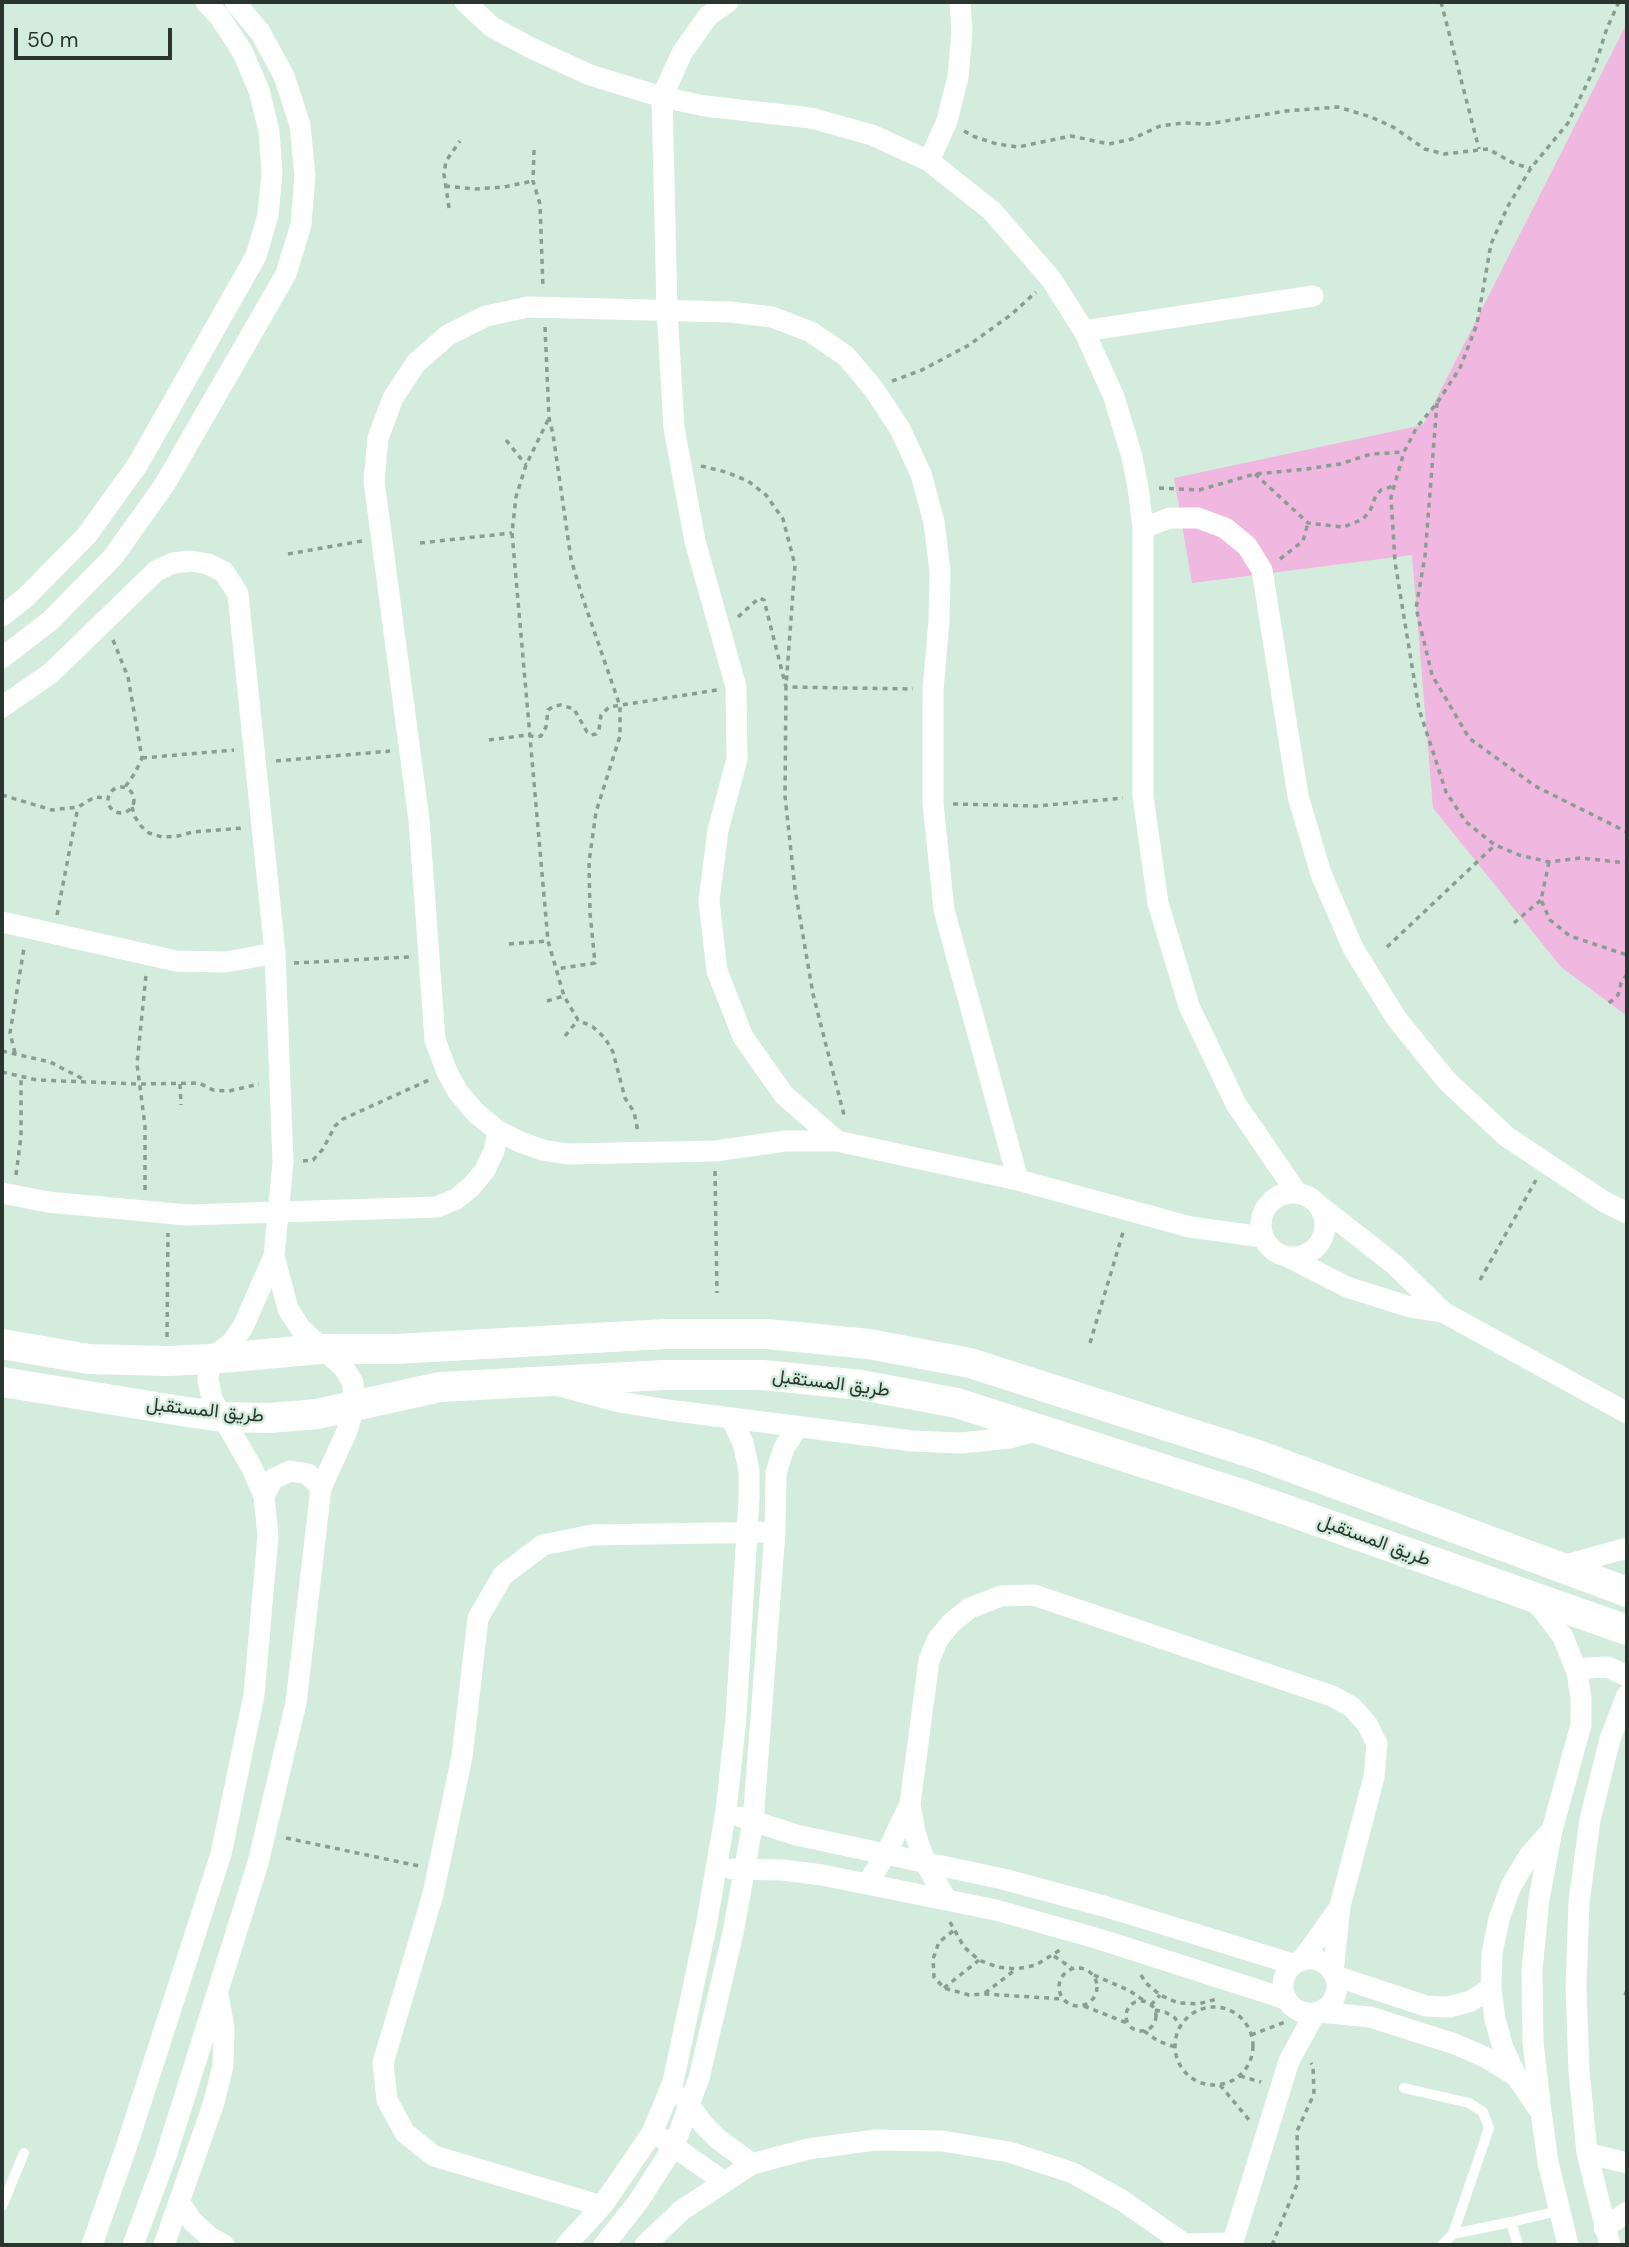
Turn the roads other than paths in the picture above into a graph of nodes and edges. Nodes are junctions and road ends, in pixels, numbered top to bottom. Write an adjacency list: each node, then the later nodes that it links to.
1 (206, 2): 12 (street)
2 (235, 2): 13 (street)
3 (466, 2): 6 (street)
4 (728, 2): 6 (street)
5 (960, 2): 7 (street)
6 (662, 97): 7 (street); 9 (street)
7 (929, 161): 10 (street)
8 (1313, 296): 10 (street)
9 (667, 309): 17 (street); 18 (street); 19 (street)
10 (1084, 331): 11 (street)
11 (1143, 528): 21 (street); 23 (street)
12 (2, 616)
13 (2, 658)
14 (2, 707): 16 (street)
15 (2, 922): 16 (street)
16 (275, 959): 22 (street)
17 (498, 1130): 18 (street); 22 (street)
18 (844, 1142): 19 (street)
19 (1018, 1180): 24 (street)
20 (7, 1195): 22 (street)
21 (1307, 1198): 24 (street); 26 (street); 27 (street)
22 (279, 1212): 25 (street)
23 (1627, 1213)
24 (1263, 1237): 26 (street)
25 (274, 1255): 29 (street); 31 (street)
26 (1288, 1258): 27 (street)
27 (1443, 1312): 38 (street)
28 (2, 1344): 32 (main road, طريق المستقبل)
29 (320, 1349): 30 (main road, طريق المستقبل); 31 (main road, طريق المستقبل); 37 (street)
30 (395, 1349): 35 (main road); 43 (main road, طريق المستقبل)
31 (210, 1359): 32 (main road, طريق المستقبل); 39 (street)
32 (153, 1360): 36 (main road)
33 (545, 1381): 35 (main road, طريق المستقبل); 40 (street); 42 (main road, طريق المستقبل)
34 (2, 1382): 36 (main road, طريق المستقبل)
35 (440, 1387): 37 (main road, طريق المستقبل)
36 (99, 1398): 39 (main road, طريق المستقبل)
37 (354, 1408): 39 (main road, طريق المستقبل); 46 (street)
38 (1627, 1413)
39 (222, 1417): 48 (street)
40 (731, 1418): 41 (street); 49 (street)
41 (798, 1426): 42 (street); 50 (street)
42 (1041, 1430): 45 (main road, طريق المستقبل)
43 (1205, 1438): 44 (main road, طريق المستقبل); 45 (main road)
44 (1258, 1455): 47 (main road); 52 (main road, طريق المستقبل)
45 (1194, 1479): 47 (main road, طريق المستقبل)
46 (321, 1488): 48 (street); 73 (street)
47 (1241, 1494): 54 (main road, طريق المستقبل)
48 (264, 1496): 98 (street)
49 (747, 1532): 50 (street); 60 (street); 91 (street)
50 (775, 1532): 61 (street)
51 (1627, 1548): 52 (street)
52 (1558, 1567): 53 (main road, طريق المستقبل)
53 (1627, 1592)
54 (1523, 1594): 55 (main road, طريق المستقبل); 56 (street)
55 (1627, 1630)
56 (1577, 1672): 57 (street); 62 (street)
57 (1627, 1676)
58 (1627, 1695): 85 (street)
59 (910, 1804): 63 (street); 64 (street); 69 (street)
60 (726, 1811): 61 (street); 66 (street)
61 (753, 1822): 63 (street); 65 (street)
62 (1552, 1830): 72 (street); 81 (street)
63 (886, 1854): 64 (street); 67 (street)
64 (925, 1862): 68 (street); 70 (street)
65 (745, 1868): 66 (street); 67 (street); 80 (street)
66 (716, 1870): 78 (street)
67 (867, 1884): 68 (street)
68 (946, 1899): 74 (street)
69 (1340, 1906): 70 (street); 71 (street)
70 (1298, 1962): 71 (street); 74 (street)
71 (1334, 1974): 72 (street); 75 (street)
72 (1491, 1988): 77 (street)
73 (217, 1991): 89 (street); 99 (street)
74 (1287, 2007): 75 (street); 76 (street)
75 (1317, 2012): 76 (street); 77 (street)
76 (1293, 2053): 97 (street)
77 (1516, 2076): 81 (street)
78 (673, 2082): 80 (street); 82 (street)
79 (1404, 2088): 95 (lane)
80 (690, 2108): 83 (street); 87 (street)
81 (1541, 2112): 92 (street)
82 (652, 2133): 83 (street); 91 (street)
83 (674, 2146): 88 (street); 103 (street)
84 (24, 2153): 90 (lane)
85 (1587, 2153): 86 (street); 96 (street)
86 (1627, 2163)
87 (752, 2164): 88 (street); 105 (street)
88 (723, 2181): 104 (street)
89 (179, 2202): 100 (street); 101 (street)
90 (2, 2206)
91 (603, 2206): 102 (street)
92 (1558, 2211): 94 (lane); 108 (street)
93 (1627, 2212): 96 (street)
94 (1511, 2222): 95 (lane); 107 (lane)
95 (1453, 2234): 106 (lane)
96 (1607, 2237)
97 (1232, 2244): 105 (street)
98 (92, 2245)
99 (133, 2245)
100 (164, 2245)
101 (224, 2245)
102 (566, 2245)
103 (604, 2245)
104 (645, 2245)
105 (1185, 2245)
106 (1443, 2245)
107 (1518, 2245)
108 (1568, 2245)

